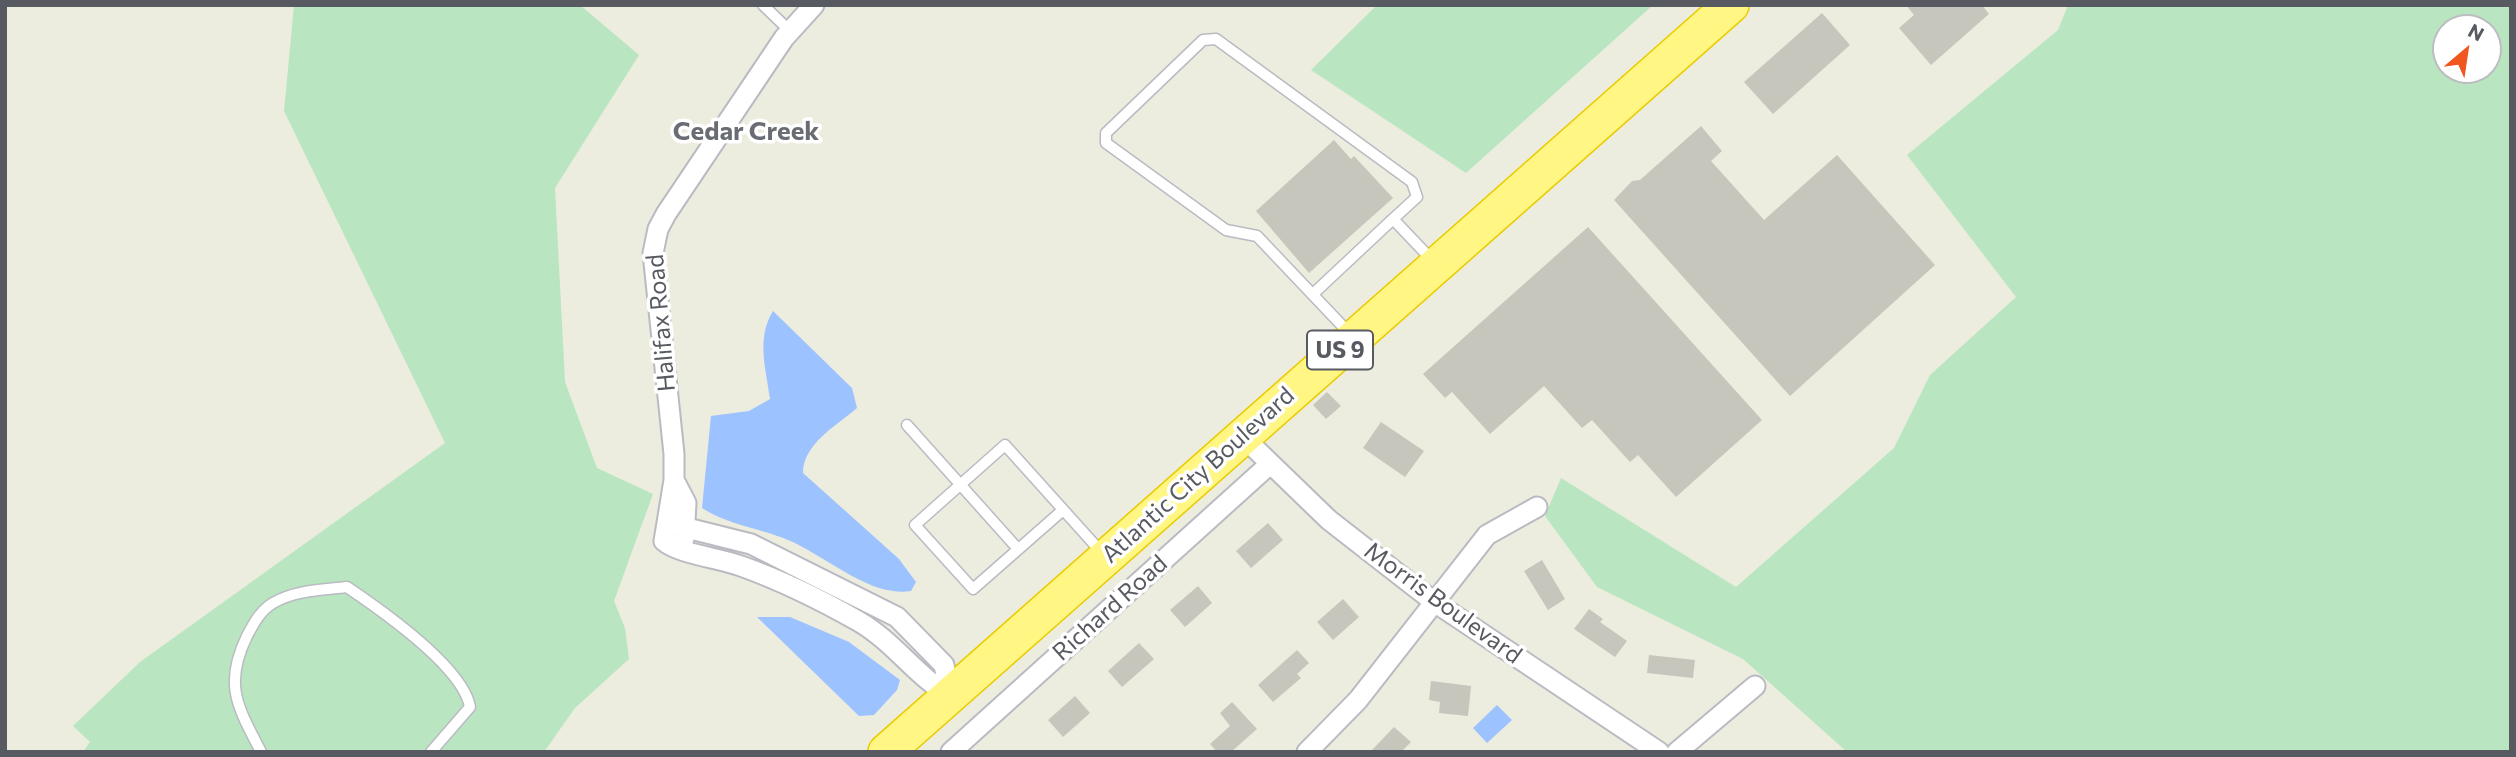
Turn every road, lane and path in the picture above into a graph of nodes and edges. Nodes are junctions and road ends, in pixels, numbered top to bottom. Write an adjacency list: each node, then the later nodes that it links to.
1 (763, 5): 4 (lane)
2 (814, 5): 4 (street, Halifax Road)
3 (1731, 5): 6 (highway, Atlantic City Boulevard / US 9)
4 (790, 31): 15 (street, Halifax Road)
5 (1393, 219): 6 (lane); 7 (lane); 7 (lane)
6 (1437, 266): 8 (highway, Atlantic City Boulevard / US 9)
7 (1313, 295): 8 (lane)
8 (1354, 338): 10 (highway, Atlantic City Boulevard / US 9)
9 (907, 425): 12 (lane)
10 (1241, 435): 11 (street, Morris Boulevard); 17 (highway, Atlantic City Boulevard / US 9)
11 (1270, 464): 18 (street, Morris Boulevard); 24 (street, Richard Road)
12 (960, 485): 14 (lane); 16 (lane); 16 (lane)
13 (1537, 508): 18 (street)
14 (1063, 510): 16 (lane); 17 (lane)
15 (676, 525): 20 (street, Halifax Road); 20 (street)
16 (1018, 549)
17 (1105, 557): 20 (highway, Atlantic City Boulevard / US 9)
18 (1433, 601): 25 (street); 26 (street, Morris Boulevard)
19 (1755, 686): 27 (street)
20 (950, 696): 23 (highway, Atlantic City Boulevard / US 9)
21 (261, 752): 22 (lane)
22 (430, 752)
23 (886, 752)
24 (951, 752)
25 (1307, 752)
26 (1659, 752)
27 (1677, 752)

